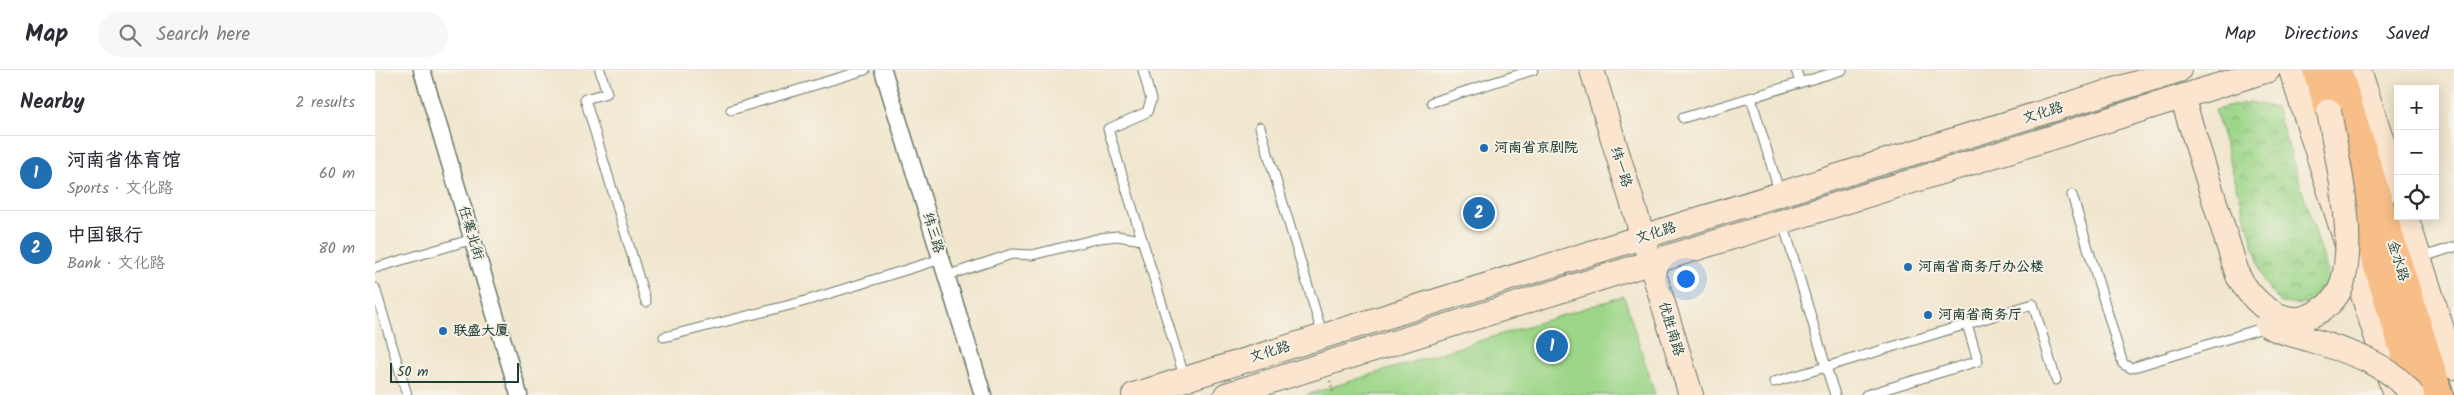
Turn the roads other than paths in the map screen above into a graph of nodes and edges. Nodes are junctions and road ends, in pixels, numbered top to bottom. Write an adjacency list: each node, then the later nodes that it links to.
1 (423, 70): 31 (street, 任寨北街)
2 (601, 70): 42 (lane)
3 (865, 70): 21 (lane)
4 (883, 70): 35 (street, 纬三路)
5 (1143, 70): 32 (lane)
6 (1533, 70): 16 (lane)
7 (1592, 70): 30 (main road, 纬一路)
8 (1796, 70): 17 (lane)
9 (1843, 70): 17 (lane)
10 (2178, 70): 26 (main road, 文化路)
11 (2268, 70): 18 (main road, 文化路)
12 (2291, 70): 41 (main road)
13 (2316, 70): 22 (main road, 金水路)
14 (2339, 70): 63 (main road, 金水路)
15 (2359, 70): 25 (main road)
16 (1503, 74): 20 (lane)
17 (1800, 83): 19 (lane)
18 (2182, 97): 29 (main road, 文化路); 39 (main road)
19 (1751, 98): 23 (lane); 26 (lane)
20 (1432, 102)
21 (731, 110)
22 (2329, 111): 39 (main road, bridge); 62 (main road, 金水路, bridge)
23 (1683, 118)
24 (1259, 127): 45 (lane)
25 (2394, 178)
26 (1780, 194): 30 (main road, 文化路)
27 (2072, 195): 41 (lane)
28 (2407, 220): 34 (main road)
29 (1783, 222): 36 (main road, 文化路); 47 (lane)
30 (1643, 237): 36 (main road, 纬一路); 45 (main road, 文化路)
31 (473, 239): 37 (lane); 53 (street, 任寨北街)
32 (1142, 240): 38 (lane); 49 (lane)
33 (2454, 247): 34 (lane)
34 (2419, 258): 44 (main road)
35 (941, 259): 38 (street, 纬三路); 46 (lane)
36 (1651, 263): 56 (main road, 文化路); 57 (main road, 优胜南路)
37 (375, 268)
38 (946, 276): 54 (street, 纬三路)
39 (2238, 276): 61 (main road, bridge)
40 (375, 288): 52 (lane)
41 (2355, 300): 60 (main road)
42 (647, 302)
43 (1967, 324): 47 (lane); 50 (lane); 59 (lane)
44 (2448, 329): 48 (main road)
45 (1323, 336): 49 (main road, 文化路)
46 (664, 337)
47 (1826, 366): 51 (lane); 58 (lane)
48 (2454, 367)
49 (1185, 379): 55 (main road, 文化路)
50 (2056, 380)
51 (1774, 382)
52 (407, 395)
53 (519, 395)
54 (983, 395)
55 (1134, 395)
56 (1226, 395)
57 (1691, 395)
58 (1835, 395)
59 (1866, 395)
60 (2395, 395)
61 (2412, 395)
62 (2417, 395)
63 (2440, 395)

